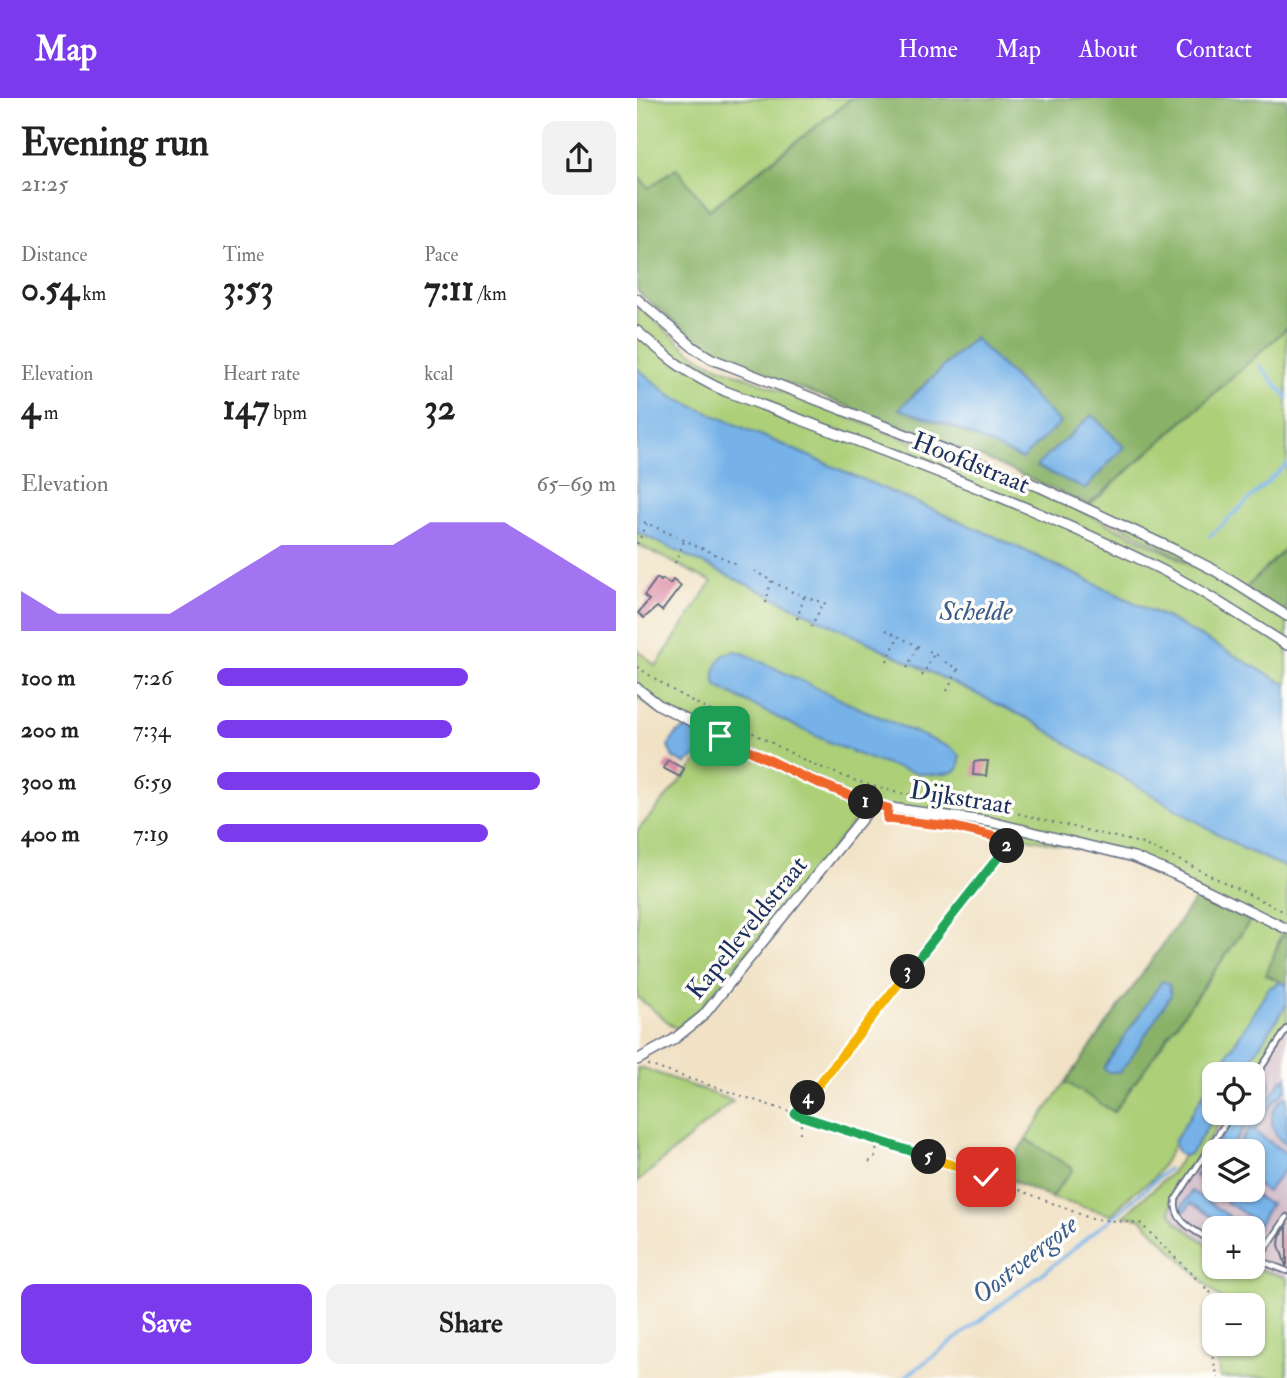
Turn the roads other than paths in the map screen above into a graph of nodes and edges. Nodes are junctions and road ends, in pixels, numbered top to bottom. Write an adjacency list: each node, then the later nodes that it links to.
1 (637, 299): 3 (street)
2 (637, 331): 4 (street, Hoofdstraat)
3 (1287, 616)
4 (1287, 645)
5 (637, 688): 6 (street, Dijkstraat)
6 (873, 805): 7 (street, Dijkstraat); 9 (street, Kapelleveldstraat)
7 (1287, 929)
8 (1287, 1029): 10 (lane)
9 (637, 1060)
10 (1265, 1062)
11 (1224, 1125): 13 (lane)
12 (1287, 1217): 14 (lane)
13 (1202, 1234)
14 (1265, 1248)
15 (1265, 1263): 16 (lane)
16 (1287, 1271)

